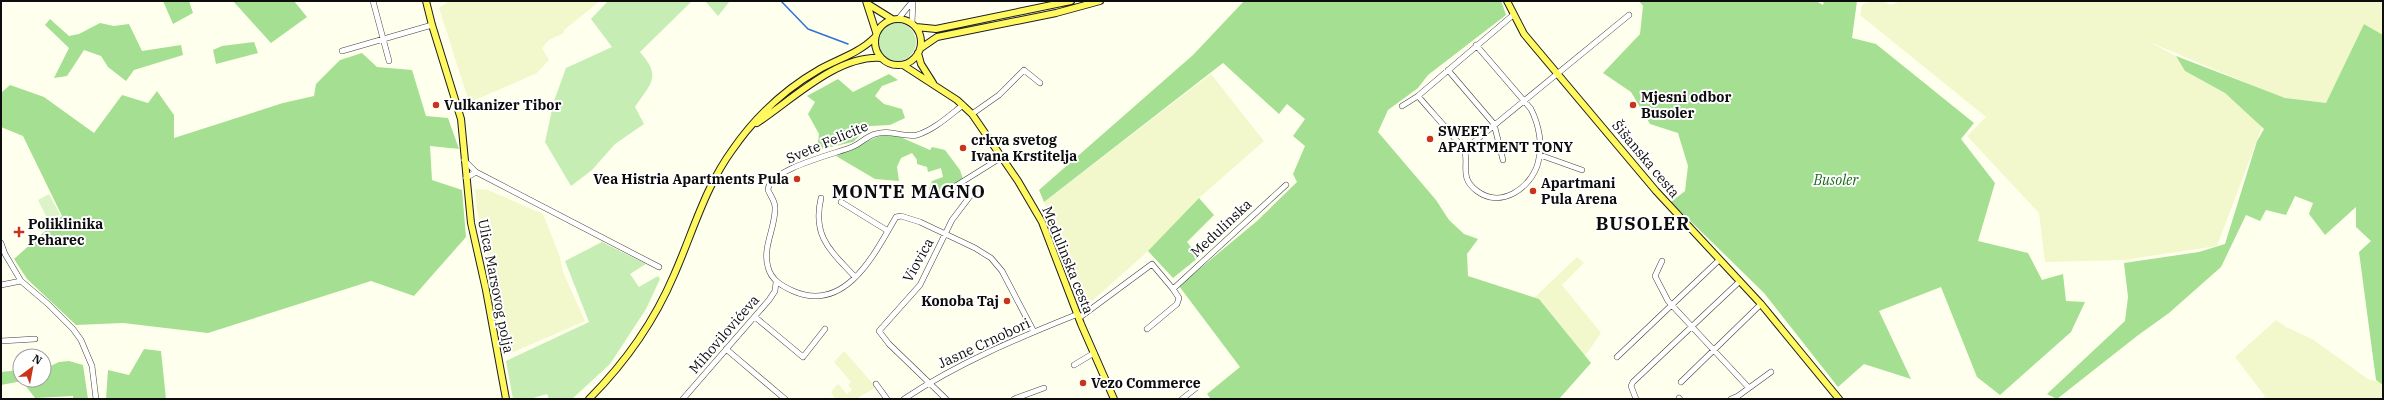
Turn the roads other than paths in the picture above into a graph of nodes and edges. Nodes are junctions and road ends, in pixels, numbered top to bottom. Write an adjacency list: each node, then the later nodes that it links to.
1 (373, 1): 15 (street)
2 (426, 1): 13 (main road, Ulica Marsovog polja)
3 (913, 1): 10 (street); 12 (street)
4 (1071, 1): 12 (main road)
5 (1100, 1): 18 (main road)
6 (1506, 1): 8 (main road, Šišanska cesta)
7 (866, 2): 11 (main road); 14 (main road)
8 (1513, 15): 16 (street); 23 (main road, Šišanska cesta)
9 (1628, 15): 23 (street)
10 (899, 18): 11 (main road); 12 (main road)
11 (892, 19): 14 (main road)
12 (914, 25): 18 (main road)
13 (432, 26): 15 (street); 36 (main road, Ulica Marsovog polja)
14 (875, 35): 19 (main road); 32 (main road)
15 (383, 39): 17 (street); 20 (street)
16 (1476, 45): 22 (street); 27 (street)
17 (342, 51)
18 (919, 51): 21 (main road); 25 (main road)
19 (881, 58): 21 (main road); 32 (main road)
20 (389, 61)
21 (903, 65): 25 (main road)
22 (1448, 70): 26 (street); 31 (street)
23 (1556, 72): 27 (street); 50 (main road, Šišanska cesta)
24 (1040, 83): 30 (street)
25 (937, 88): 28 (main road, Medulinska cesta)
26 (1418, 96): 29 (street); 33 (street)
27 (1523, 100): 31 (street); 34 (street)
28 (963, 105): 30 (main road, Medulinska cesta); 55 (street, Svete Felicite)
29 (1402, 106)
30 (972, 114): 35 (main road, Medulinska cesta)
31 (1494, 124): 33 (street); 37 (street)
32 (749, 128): 82 (main road)
33 (1464, 150): 34 (street)
34 (1540, 155): 38 (street)
35 (1002, 157): 42 (street); 60 (main road, Medulinska cesta)
36 (464, 160): 39 (street); 40 (main road, Ulica Marsovog polja)
37 (1503, 160)
38 (1582, 170)
39 (476, 172): 40 (street); 51 (street)
40 (466, 178): 81 (main road, Ulica Marsovog polja)
41 (1286, 185): 57 (street, Medulinska)
42 (946, 192)
43 (971, 195): 47 (street, Viovica)
44 (821, 198): 52 (street)
45 (841, 202): 46 (street)
46 (888, 231): 47 (street); 52 (street)
47 (946, 234): 65 (street); 75 (street, Viovica)
48 (1, 243): 53 (street)
49 (1662, 261): 59 (street)
50 (1718, 261): 54 (main road, Šišanska cesta); 59 (street)
51 (660, 267)
52 (855, 277): 55 (street)
53 (21, 281): 56 (street); 80 (street)
54 (1740, 281): 58 (main road, Šišanska cesta); 62 (street)
55 (776, 282): 61 (street, Mihovilovićeva)
56 (1, 285)
57 (1174, 289): 60 (street); 63 (street)
58 (1760, 304): 69 (street); 93 (main road, Šišanska cesta)
59 (1672, 305): 62 (street); 71 (street)
60 (1078, 316): 65 (street, Jasne Crnobori); 70 (main road, Medulinska cesta)
61 (755, 317): 64 (street); 68 (street, Mihovilovićeva)
62 (1692, 326): 69 (street); 91 (street)
63 (1147, 328)
64 (825, 329)
65 (1034, 332): 75 (street, Jasne Crnobori)
66 (35, 339): 67 (street)
67 (1, 341)
68 (726, 349): 83 (street, Mihovilovićeva); 84 (street)
69 (1714, 350): 74 (street); 79 (street)
70 (1094, 353): 72 (street); 89 (main road, Medulinska cesta)
71 (1617, 357)
72 (1074, 365)
73 (1771, 372): 79 (street)
74 (1681, 382)
75 (927, 383): 86 (street, Jasne Crnobori); 87 (street)
76 (876, 384): 85 (street)
77 (1044, 388): 88 (street)
78 (1196, 388): 90 (street)
79 (1749, 388): 92 (street)
80 (96, 399)
81 (506, 399)
82 (589, 399)
83 (683, 399)
84 (785, 399)
85 (887, 399)
86 (904, 399)
87 (946, 399)
88 (1014, 399)
89 (1114, 399)
90 (1182, 399)
91 (1636, 399)
92 (1731, 399)
93 (1839, 399)

